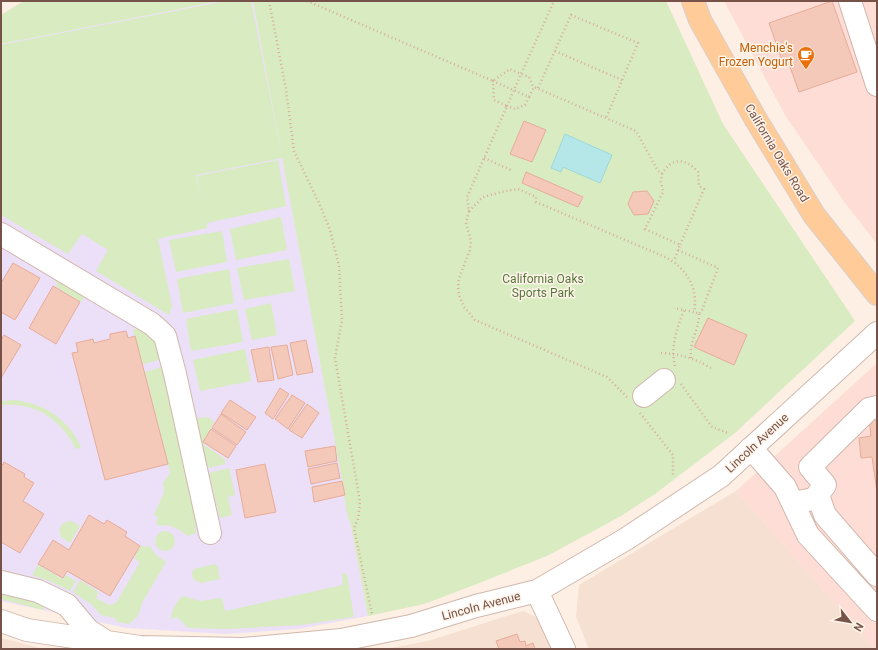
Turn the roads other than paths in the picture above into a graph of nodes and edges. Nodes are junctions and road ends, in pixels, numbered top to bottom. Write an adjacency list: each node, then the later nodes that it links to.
1 (693, 1): 5 (main road, California Oaks Road)
2 (850, 1): 3 (street)
3 (877, 85)
4 (1, 234): 13 (street)
5 (877, 294)
6 (877, 333): 10 (street, Lincoln Avenue)
7 (673, 377): 8 (street)
8 (636, 401)
9 (877, 407): 11 (street)
10 (751, 448): 12 (street); 16 (street, Lincoln Avenue)
11 (815, 498): 12 (street); 14 (street)
12 (794, 504): 17 (street)
13 (210, 533)
14 (875, 573)
15 (1, 582): 19 (street)
16 (537, 591): 19 (street, Lincoln Avenue); 20 (street)
17 (877, 610)
18 (1, 621): 19 (street, Lincoln Avenue)
19 (106, 642)
20 (564, 649)

